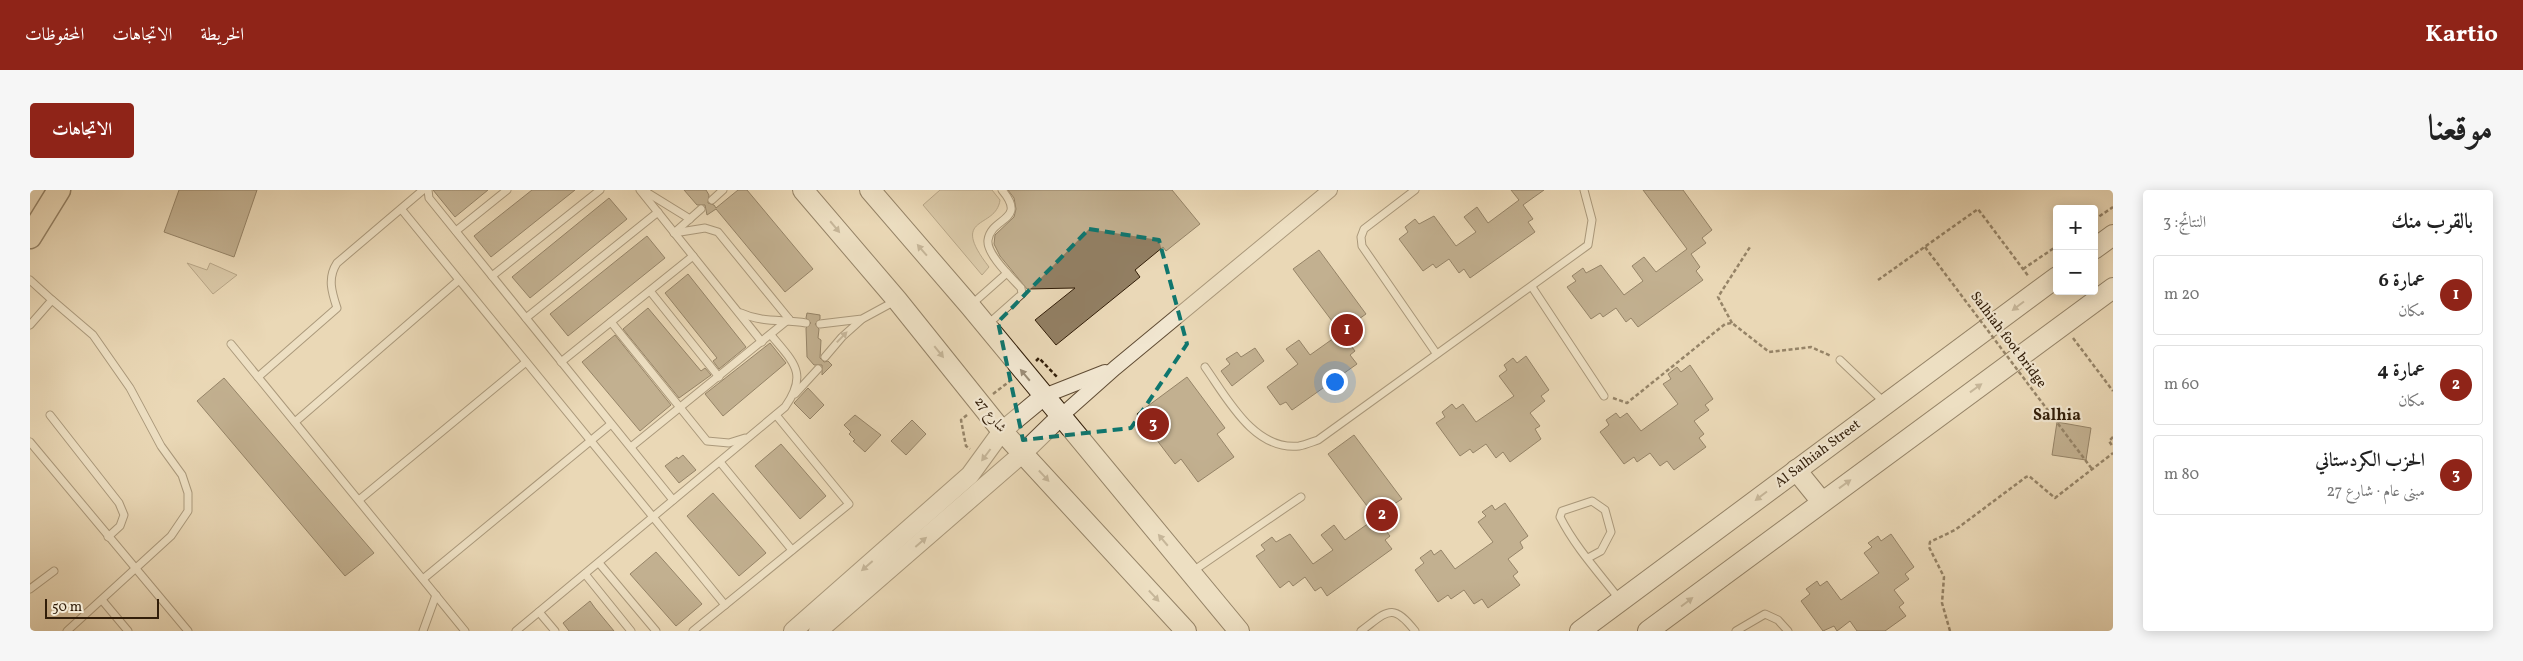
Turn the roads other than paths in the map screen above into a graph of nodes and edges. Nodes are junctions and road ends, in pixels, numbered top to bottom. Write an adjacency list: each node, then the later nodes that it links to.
1 (58, 190): 20 (main road); 24 (main road)
2 (428, 190): 21 (lane)
3 (507, 190): 21 (lane)
4 (600, 190): 28 (lane)
5 (640, 190): 18 (lane)
6 (644, 190): 19 (lane)
7 (723, 190): 15 (lane)
8 (803, 190): 36 (main road, شارع 27, one-way to 36)
9 (870, 190): 37 (main road, one-way to 9)
10 (1002, 190): 27 (lane)
11 (1330, 190): 55 (street)
12 (1416, 190): 50 (lane)
13 (1584, 190): 32 (lane)
14 (421, 191): 17 (lane)
15 (712, 200)
16 (701, 209): 19 (lane)
17 (402, 210): 30 (lane); 58 (lane)
18 (658, 212): 22 (lane); 39 (lane)
19 (690, 219): 22 (lane)
20 (30, 220)
21 (456, 231): 28 (lane)
22 (674, 233): 26 (lane); 40 (lane)
23 (2113, 235): 25 (main road)
24 (30, 237)
25 (2098, 246)
26 (693, 256): 34 (lane); 38 (lane)
27 (1007, 273): 37 (lane); 46 (lane)
28 (492, 276): 39 (lane)
29 (30, 280): 35 (lane)
30 (459, 280): 53 (lane); 68 (lane)
31 (2053, 280): 63 (main road, Al Salhiah Street, one-way to 63)
32 (1532, 288): 50 (lane); 61 (lane)
33 (2113, 288): 81 (main road, one-way to 33)
34 (650, 291): 42 (lane); 59 (lane)
35 (52, 300): 45 (lane); 87 (lane)
36 (897, 300): 41 (lane); 70 (main road, شارع 27, one-way to 70)
37 (970, 306): 46 (main road)
38 (737, 311): 40 (lane); 48 (lane)
39 (526, 318): 54 (lane)
40 (788, 319): 43 (lane); 47 (lane)
41 (862, 319): 44 (lane); 51 (lane, one-way to 41)
42 (611, 322): 54 (lane); 64 (lane)
43 (806, 323)
44 (820, 324)
45 (30, 325)
46 (986, 326): 60 (main road, one-way to 46)
47 (771, 335): 48 (lane); 62 (lane)
48 (762, 342): 59 (lane)
49 (231, 344): 58 (lane)
50 (1436, 353): 56 (lane)
51 (825, 357)
52 (1840, 360): 63 (lane)
53 (526, 362): 72 (lane); 79 (lane)
54 (561, 362): 69 (lane)
55 (1115, 368): 60 (street); 67 (street)
56 (1205, 368)
57 (818, 370): 62 (lane)
58 (258, 377): 68 (lane)
59 (719, 377): 64 (lane)
60 (1044, 396): 67 (main road); 70 (street)
61 (1604, 396)
62 (792, 398): 65 (lane)
63 (1886, 403): 77 (main road, Al Salhiah Street)
64 (680, 408): 71 (lane); 74 (lane)
65 (776, 414): 71 (lane); 84 (lane)
66 (50, 415): 83 (lane)
67 (1061, 416): 75 (street); 89 (main road, one-way to 67)
68 (295, 422): 79 (lane)
69 (612, 424): 72 (lane); 74 (lane)
70 (1002, 430): 75 (main road, شارع 27); 108 (street, one-way to 108)
71 (752, 435): 76 (lane)
72 (591, 441): 82 (lane); 91 (lane)
73 (30, 442): 83 (lane)
74 (631, 448): 80 (lane)
75 (1023, 453): 109 (street, one-way to 75); 110 (main road, شارع 27, one-way to 110)
76 (720, 462): 80 (lane); 84 (lane)
77 (1796, 470): 81 (main road); 95 (main road, Al Salhiah Street, one-way to 95)
78 (1301, 497): 89 (lane)
79 (358, 500): 91 (lane)
80 (673, 500): 82 (lane)
81 (1822, 502): 115 (main road, one-way to 81)
82 (653, 517): 86 (lane); 96 (lane)
83 (108, 537): 87 (lane)
84 (792, 550): 96 (lane)
85 (1588, 558): 85 (lane); 95 (lane)
86 (598, 563): 90 (lane); 106 (lane)
87 (136, 570): 94 (lane); 100 (lane)
88 (54, 571): 92 (lane)
89 (1190, 573): 111 (main road)
90 (585, 574): 97 (lane); 105 (lane)
91 (423, 579): 93 (lane)
92 (30, 589)
93 (436, 595): 101 (lane); 102 (lane)
94 (102, 600): 98 (lane); 99 (lane)
95 (1621, 601): 114 (main road, Al Salhiah Street)
96 (725, 605): 107 (lane)
97 (539, 612): 103 (lane); 104 (lane)
98 (67, 631)
99 (128, 631)
100 (188, 631)
101 (423, 631)
102 (465, 631)
103 (516, 631)
104 (555, 631)
105 (632, 631)
106 (656, 631)
107 (693, 631)
108 (793, 631)
109 (818, 631)
110 (1186, 631)
111 (1239, 631)
112 (1362, 631): 113 (lane)
113 (1416, 631)
114 (1580, 631)
115 (1648, 631)
116 (1736, 631): 117 (lane)
117 (1788, 631)

